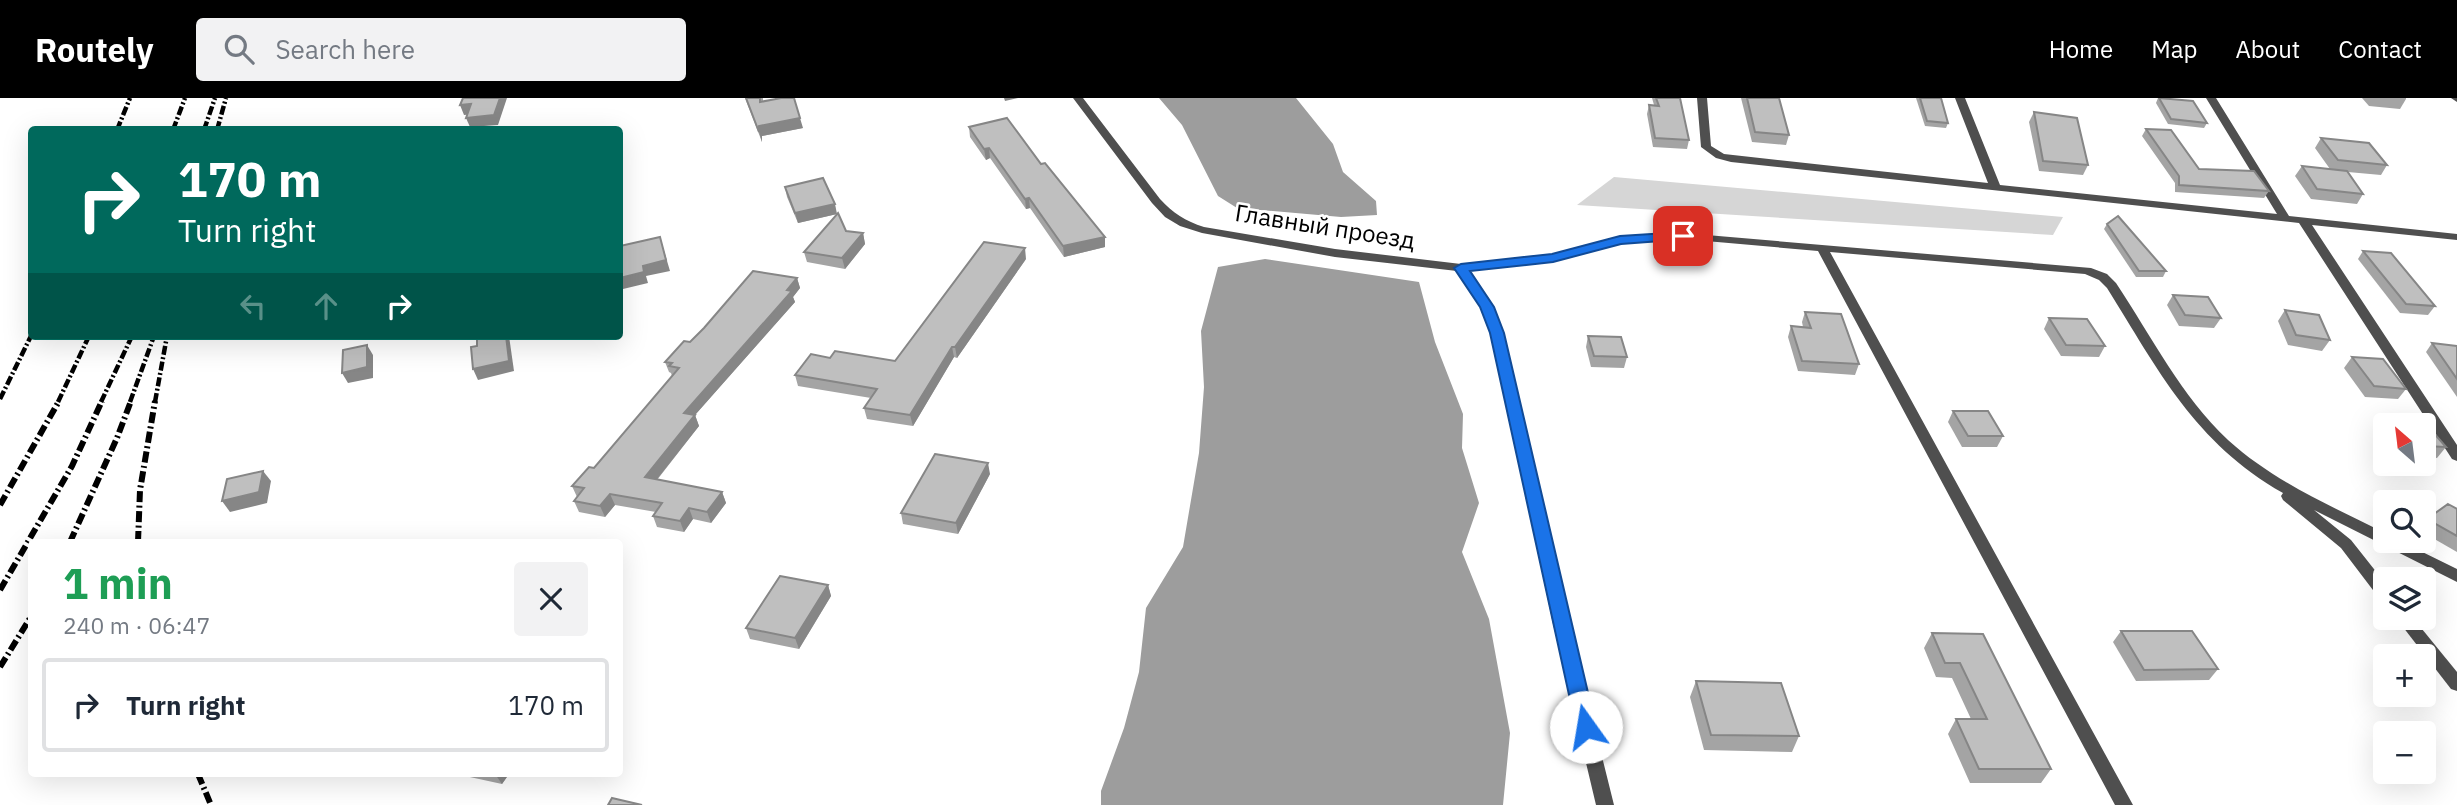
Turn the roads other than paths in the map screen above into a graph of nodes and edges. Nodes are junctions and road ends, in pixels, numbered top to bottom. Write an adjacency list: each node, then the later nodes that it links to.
1 (1078, 98): 10 (street, Главный проезд)
2 (1702, 98): 5 (street)
3 (1960, 98): 5 (street)
4 (2211, 98): 6 (street)
5 (1995, 187): 6 (street)
6 (2286, 220): 7 (street)
7 (2304, 222): 8 (street); 11 (street)
8 (2457, 236)
9 (1822, 248): 10 (street, Главный проезд); 12 (street, Главный проезд); 20 (street)
10 (1461, 268): 19 (street)
11 (2457, 456)
12 (2244, 459): 13 (street); 16 (street)
13 (2373, 533)
14 (2412, 553): 15 (street)
15 (2457, 576)
16 (2373, 578)
17 (2414, 630): 18 (street)
18 (2457, 684)
19 (1605, 805)
20 (2124, 805)

